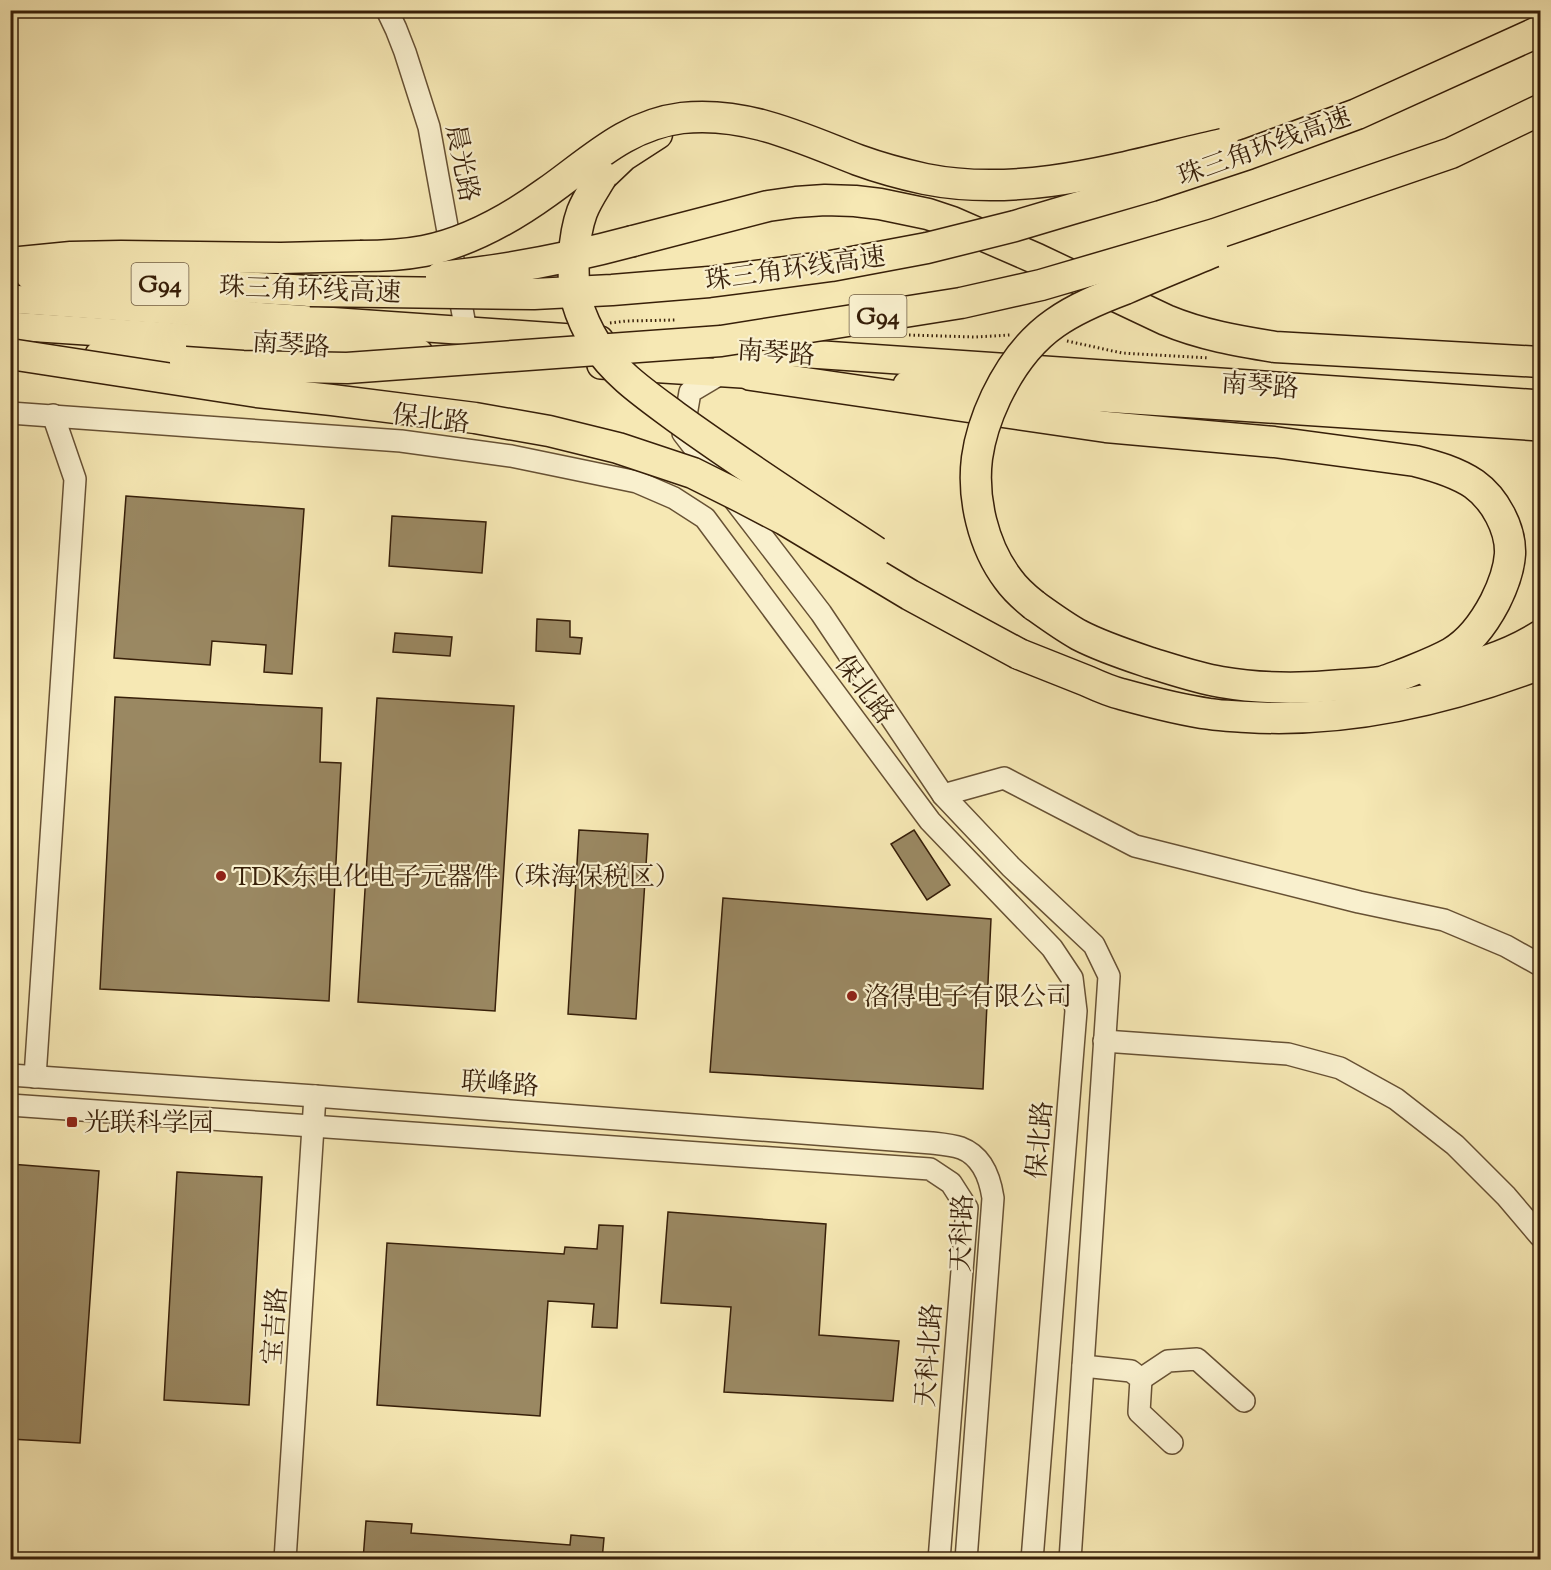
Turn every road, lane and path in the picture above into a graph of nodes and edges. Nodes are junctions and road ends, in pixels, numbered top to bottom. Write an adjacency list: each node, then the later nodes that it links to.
1 (387, 10): 12 (street, 晨光路)
2 (1540, 31): 4 (highway, 珠三角环线高速 / G94, bridge)
3 (1540, 110): 6 (highway, G94, bridge)
4 (1357, 114): 5 (highway, bridge); 9 (highway, 珠三角环线高速 / G94, bridge)
5 (696, 117): 7 (highway, bridge); 23 (highway, bridge)
6 (1451, 153): 13 (highway, G94, bridge); 25 (highway, bridge)
7 (10, 262)
8 (10, 274): 9 (highway, 珠三角环线高速 / G94)
9 (310, 291): 14 (highway, bridge)
10 (10, 299): 12 (main road, 南琴路)
11 (10, 326): 15 (main road, 南琴路)
12 (466, 331): 17 (main road, 南琴路)
13 (10, 352): 23 (highway, bridge)
14 (1540, 362)
15 (629, 367): 16 (main road, 南琴路); 21 (street)
16 (737, 374): 20 (main road, 南琴路); 21 (street); 25 (highway)
17 (1540, 404)
18 (10, 413): 19 (street, 保北路)
19 (53, 416): 30 (street); 43 (street, 保北路)
20 (1540, 427)
21 (682, 433): 26 (street)
22 (1540, 636): 25 (highway)
23 (1021, 649): 24 (highway)
24 (1540, 664)
25 (1382, 682)
26 (943, 795): 27 (street); 28 (street)
27 (1540, 965)
28 (1104, 1041): 35 (street); 36 (street)
29 (10, 1075): 30 (street, 联峰路)
30 (35, 1077): 31 (street, 联峰路)
31 (315, 1096): 33 (street, 宝吉路); 34 (street, 联峰路)
32 (10, 1105): 33 (street)
33 (314, 1126): 40 (street, 宝吉路); 41 (street, 天科北路)
34 (980, 1161): 42 (street, 天科路)
35 (1540, 1236)
36 (1083, 1366): 37 (street); 44 (street)
37 (1140, 1379): 38 (street); 39 (street)
38 (1244, 1401)
39 (1172, 1443)
40 (285, 1560)
41 (939, 1560)
42 (966, 1560)
43 (1032, 1560)
44 (1070, 1560)

